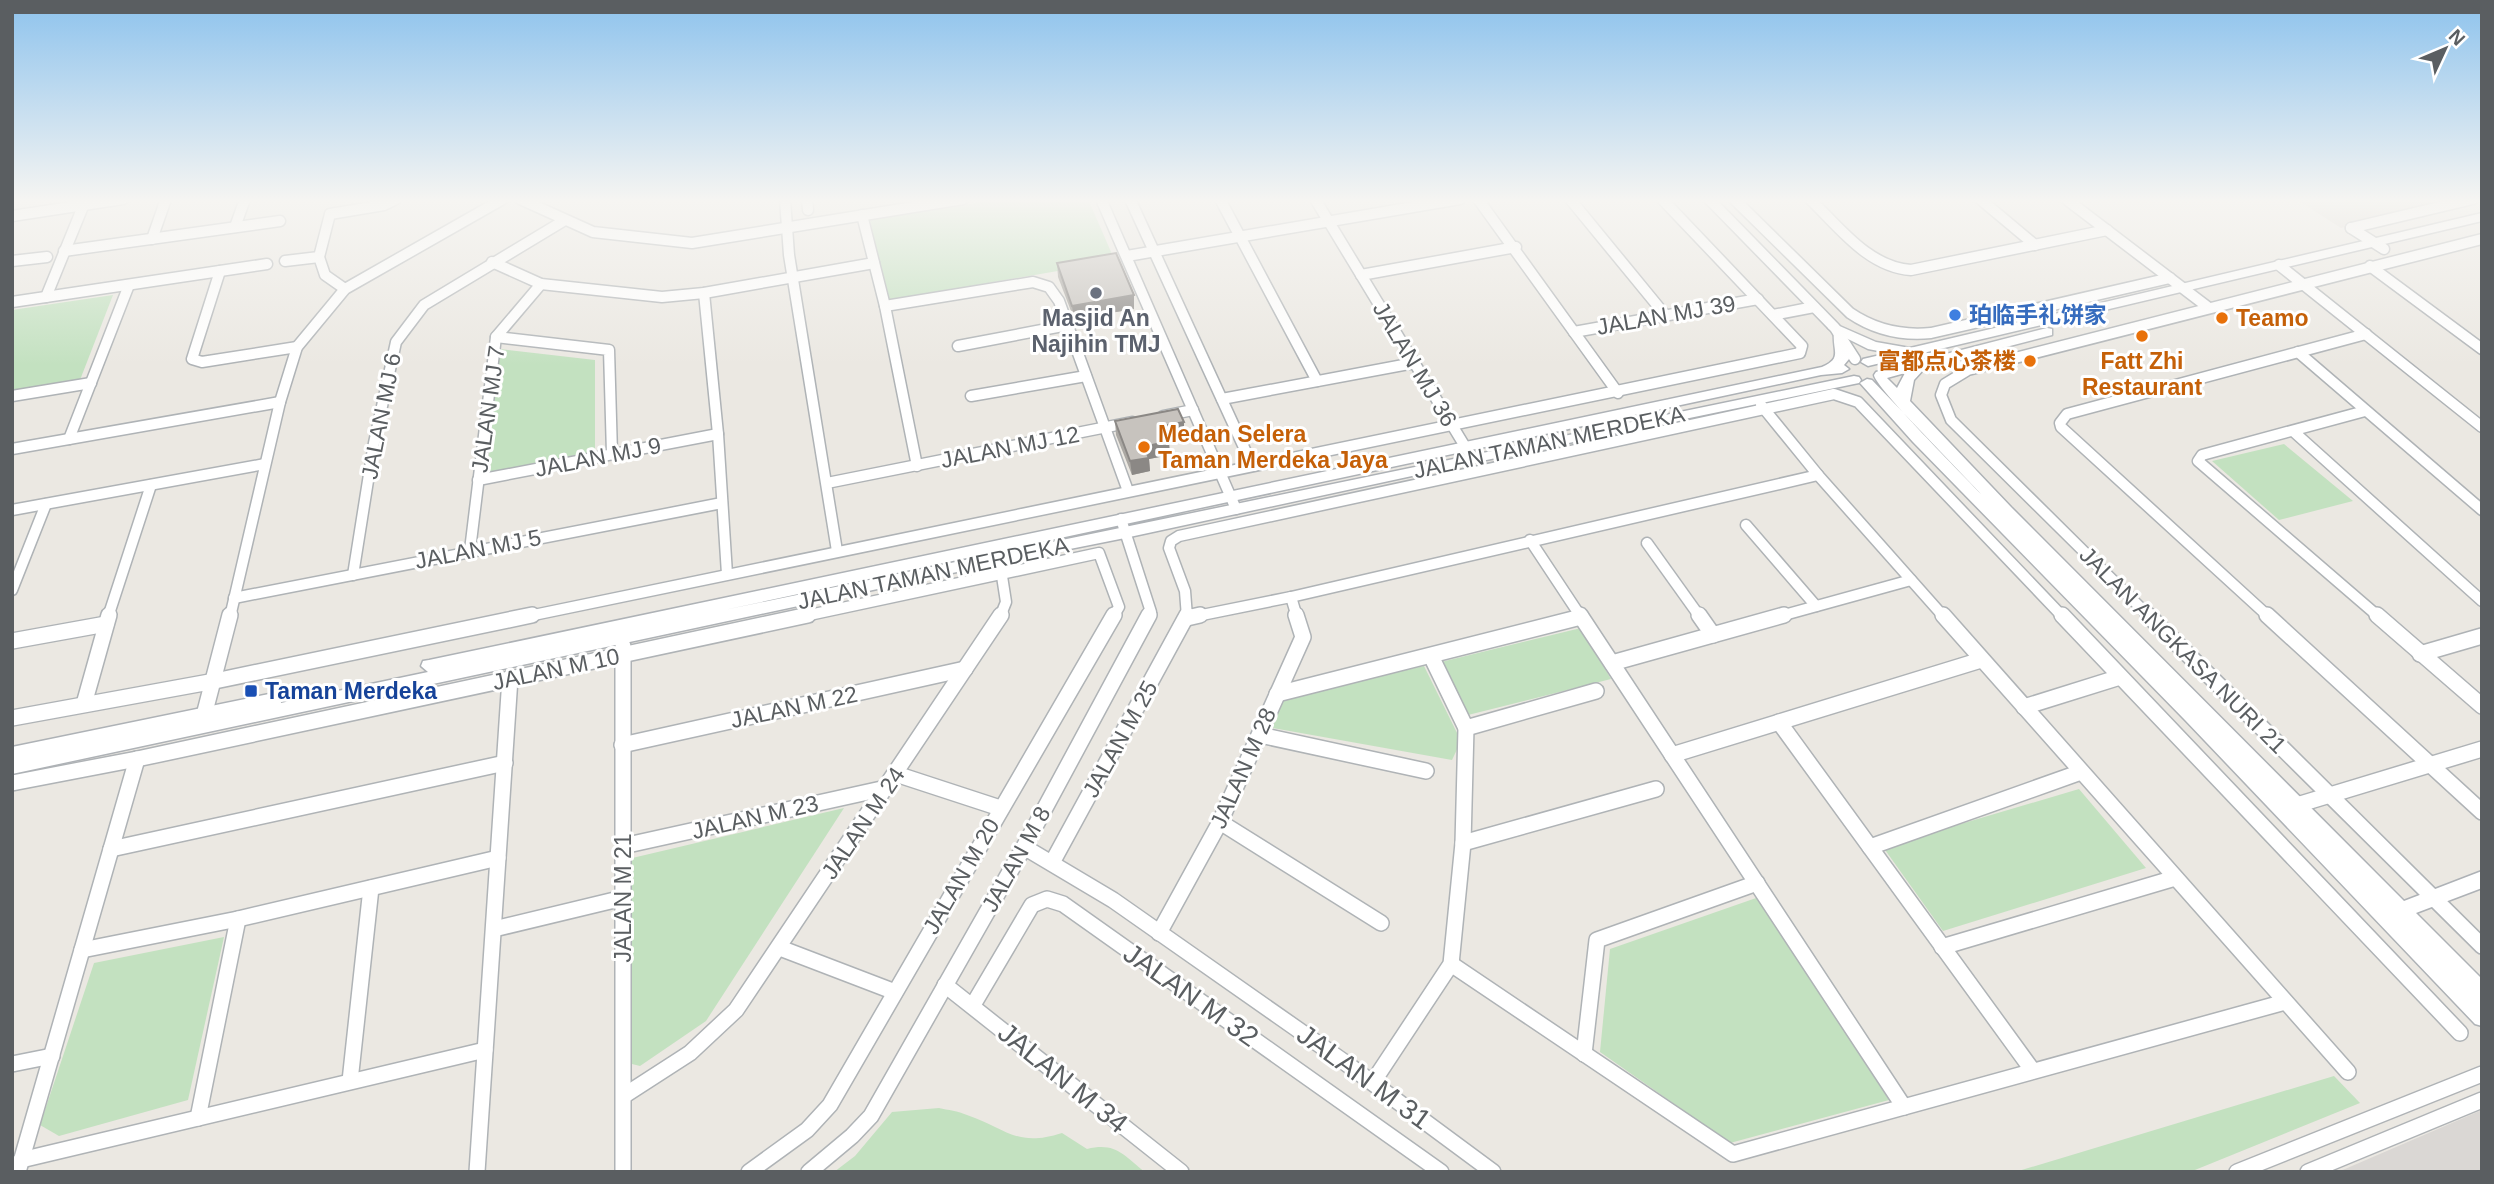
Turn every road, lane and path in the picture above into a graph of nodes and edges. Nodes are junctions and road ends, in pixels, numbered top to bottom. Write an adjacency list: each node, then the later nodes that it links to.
1 (63, 254): 41 (street)
2 (406, 254): 38 (street)
3 (505, 254): 26 (street, JALAN MJ 6)
4 (789, 254): 33 (street)
5 (872, 254): 27 (street)
6 (1139, 254): 21 (street)
7 (1155, 254): 71 (street)
8 (1250, 254): 65 (street)
9 (1348, 254): 32 (street, JALAN MJ 36)
10 (1476, 254): 32 (street)
11 (1520, 254): 51 (street)
12 (1615, 254): 48 (street)
13 (1715, 254): 42 (street)
14 (1763, 254): 45 (street)
15 (1790, 254): 34 (street)
16 (1870, 254): 17 (street)
17 (1989, 254)
18 (2139, 254): 34 (street)
19 (2343, 254): 30 (main road)
20 (2419, 254): 29 (street)
21 (1128, 256): 75 (street)
22 (47, 257): 24 (street)
23 (319, 257): 25 (street); 38 (street)
24 (12, 261)
25 (285, 261)
26 (492, 262): 35 (street); 109 (street, JALAN MJ 6)
27 (874, 263): 33 (street); 44 (street)
28 (267, 264): 31 (street)
29 (2370, 266): 36 (street); 56 (street)
30 (2284, 268): 36 (street); 39 (main road)
31 (220, 271): 37 (street); 54 (street)
32 (1361, 275): 60 (street, JALAN MJ 36)
33 (792, 276): 40 (street); 92 (street)
34 (2170, 278): 39 (street)
35 (541, 284): 40 (street); 53 (street, JALAN MJ 7)
36 (2303, 284): 46 (street); 52 (street)
37 (129, 285): 41 (street); 66 (street)
38 (345, 289): 54 (street)
39 (2189, 292): 46 (street); 58 (main road)
40 (704, 293): 81 (street)
41 (46, 297): 43 (street)
42 (1758, 299): 47 (street); 48 (street, JALAN MJ 39)
43 (12, 302)
44 (885, 306): 49 (street); 88 (street)
45 (1814, 307): 47 (street); 50 (street)
46 (2209, 308): 157 (street, JALAN ANGKASA NURI 21)
47 (1773, 315): 68 (street)
48 (1666, 316): 51 (street, JALAN MJ 39)
49 (1068, 325): 55 (street); 63 (street)
50 (1837, 331): 58 (main road); 59 (street); 62 (main road)
51 (1574, 332): 68 (street)
52 (2366, 334): 57 (street); 79 (street)
53 (496, 337): 85 (street); 91 (street, JALAN MJ 7)
54 (297, 346): 72 (street)
55 (958, 346)
56 (2482, 349)
57 (2298, 352): 76 (street); 149 (street)
58 (1922, 356): 59 (main road); 64 (main road, JALAN TAMAN MERDEKA); 74 (main road)
59 (1861, 361): 61 (main road); 64 (main road)
60 (1414, 363): 65 (street); 77 (street, JALAN MJ 36)
61 (1842, 369): 62 (main road, JALAN TAMAN MERDEKA); 64 (main road)
62 (1821, 371): 84 (main road, JALAN TAMAN MERDEKA)
63 (1086, 376): 70 (street); 78 (street)
64 (1870, 379): 67 (main road, JALAN TAMAN MERDEKA); 74 (main road)
65 (1317, 382): 71 (street)
66 (91, 383): 69 (street); 82 (street)
67 (1832, 383): 73 (main road, JALAN TAMAN MERDEKA); 74 (main road)
68 (1618, 393): 77 (street)
69 (12, 396)
70 (971, 396)
71 (1222, 399): 87 (street)
72 (280, 402): 82 (street); 86 (street)
73 (1760, 404): 84 (main road, JALAN TAMAN MERDEKA); 90 (street); 117 (street); 131 (street)
74 (1897, 407): 129 (main road); 158 (main road)
75 (1194, 410): 78 (street, JALAN MJ 12); 89 (street)
76 (2365, 411): 80 (street); 99 (street)
77 (1451, 425): 84 (street, JALAN MJ 36); 87 (street)
78 (1107, 427): 88 (street, JALAN MJ 12); 94 (street)
79 (2482, 427)
80 (2293, 431): 114 (street); 124 (street)
81 (718, 434): 85 (street, JALAN MJ 9); 96 (street)
82 (69, 439): 83 (street)
83 (12, 449)
84 (1469, 453): 95 (main road, JALAN TAMAN MERDEKA)
85 (612, 454): 91 (street, JALAN MJ 9)
86 (265, 464): 93 (street); 113 (street)
87 (1252, 465): 89 (street)
88 (917, 466): 92 (street, JALAN MJ 12)
89 (1220, 472): 94 (street); 95 (street)
90 (1818, 475): 102 (street); 110 (street)
91 (478, 481): 104 (street, JALAN MJ 7)
92 (827, 483): 105 (street)
93 (151, 485): 97 (street); 118 (street)
94 (1128, 491): 105 (street)
95 (1233, 502): 101 (main road, JALAN TAMAN MERDEKA)
96 (722, 503): 104 (street, JALAN MJ 5); 108 (street)
97 (46, 504): 98 (street); 111 (street)
98 (12, 510)
99 (2482, 510)
100 (1746, 524): 115 (street)
101 (1123, 526): 107 (main road, JALAN TAMAN MERDEKA); 119 (main road, JALAN TAMAN MERDEKA); 164 (street, JALAN M 8)
102 (1530, 540): 112 (street); 116 (street)
103 (1647, 543): 120 (street)
104 (470, 550): 109 (street, JALAN MJ 5)
105 (837, 551): 108 (street)
106 (1099, 553): 107 (street, JALAN M 10); 159 (street, JALAN M 20)
107 (1000, 565): 119 (main road, JALAN TAMAN MERDEKA); 123 (street, JALAN M 10); 128 (street, JALAN M 24)
108 (727, 574): 132 (street)
109 (354, 575): 113 (street, JALAN MJ 5)
110 (1911, 580): 115 (street); 126 (street)
111 (12, 590)
112 (1291, 597): 117 (street); 134 (street, JALAN M 28)
113 (234, 598): 132 (street)
114 (2482, 601)
115 (1816, 606): 120 (street)
116 (1581, 617): 125 (street); 127 (street)
117 (1187, 618): 168 (street, JALAN M 25)
118 (106, 624): 122 (street); 135 (street)
119 (622, 631): 123 (street, JALAN M 21); 139 (main road, JALAN TAMAN MERDEKA)
120 (1713, 635): 127 (street)
121 (2482, 636): 124 (street)
122 (12, 641)
123 (623, 654): 130 (street, JALAN M 10); 143 (street, JALAN M 21)
124 (2420, 654): 136 (street)
125 (1431, 656): 134 (street); 141 (street)
126 (1982, 660): 137 (street); 140 (street)
127 (1612, 663): 146 (street)
128 (965, 669): 143 (street, JALAN M 22); 153 (street, JALAN M 24)
129 (2151, 675): 131 (street); 175 (main road)
130 (510, 678): 147 (street, JALAN M 10); 148 (street)
131 (2123, 679): 137 (street); 191 (street)
132 (215, 681): 135 (street); 139 (street)
133 (1596, 691): 141 (street)
134 (1277, 694): 142 (street, JALAN M 28)
135 (84, 704): 138 (street)
136 (2482, 706)
137 (2024, 707): 152 (street)
138 (12, 718)
139 (202, 720): 145 (main road, JALAN TAMAN MERDEKA); 150 (main road, JALAN TAMAN MERDEKA)
140 (1779, 722): 146 (street); 165 (street)
141 (1466, 728): 162 (street)
142 (1260, 734): 151 (street); 161 (street, JALAN M 28)
143 (622, 745): 163 (street, JALAN M 21)
144 (2482, 749): 149 (street)
145 (12, 754)
146 (1672, 755): 171 (street)
147 (137, 759): 154 (street, JALAN M 10); 166 (street)
148 (505, 763): 166 (street); 167 (street)
149 (2430, 764): 157 (street); 160 (street)
150 (12, 767)
151 (1426, 771)
152 (2081, 772): 165 (street); 169 (street)
153 (896, 774): 155 (street, JALAN M 24); 159 (street)
154 (12, 783)
155 (886, 788): 163 (street, JALAN M 23); 182 (street, JALAN M 24)
156 (1656, 789): 162 (street)
157 (2329, 795): 158 (street); 173 (street, JALAN ANGKASA NURI 21)
158 (2297, 805): 175 (main road)
159 (1000, 808): 186 (street, JALAN M 20)
160 (2482, 812)
161 (1220, 822): 177 (street); 179 (street, JALAN M 28)
162 (1462, 843): 184 (street)
163 (623, 846): 174 (street, JALAN M 21)
164 (1024, 847): 168 (street, JALAN M 31); 185 (street, JALAN M 8)
165 (1870, 847): 181 (street)
166 (111, 849): 183 (street)
167 (498, 858): 172 (street); 178 (street)
168 (1053, 861): 179 (street, JALAN M 31)
169 (2175, 878): 181 (street); 188 (street)
170 (2482, 879): 173 (main road)
171 (1757, 884): 193 (street); 203 (street)
172 (371, 888): 176 (street); 199 (street)
173 (2433, 897): 175 (main road); 180 (street, JALAN ANGKASA NURI 21)
174 (623, 898): 178 (street); 201 (street, JALAN M 21)
175 (2393, 914): 187 (main road); 190 (main road)
176 (238, 919): 183 (street); 204 (street)
177 (1381, 923)
178 (494, 929): 192 (street)
179 (1159, 933): 200 (street, JALAN M 31)
180 (2482, 946)
181 (1942, 947): 196 (street)
182 (780, 948): 186 (street); 201 (street, JALAN M 24)
183 (82, 950): 194 (street)
184 (1451, 964): 193 (street); 200 (street)
185 (945, 985): 189 (street, JALAN M 34); 209 (street, JALAN M 8)
186 (895, 992): 208 (street, JALAN M 20)
187 (2482, 993)
188 (2285, 1002): 196 (street); 197 (street)
189 (973, 1006): 210 (street, JALAN M 34); 211 (street, JALAN M 32)
190 (2482, 1017)
191 (2460, 1033)
192 (485, 1050): 199 (street); 206 (street)
193 (1584, 1054): 203 (street)
194 (52, 1056): 195 (street); 205 (street)
195 (12, 1064)
196 (2033, 1071): 203 (street)
197 (2348, 1072)
198 (2482, 1074): 213 (street)
199 (350, 1081): 204 (street)
200 (1373, 1082): 212 (street, JALAN M 31)
201 (625, 1096): 207 (street, JALAN M 21)
202 (2482, 1101): 214 (street)
203 (1904, 1107)
204 (198, 1118): 205 (street)
205 (20, 1166)
206 (477, 1172)
207 (623, 1172)
208 (750, 1172)
209 (809, 1172)
210 (1181, 1172)
211 (1441, 1172)
212 (1493, 1172)
213 (2238, 1172)
214 (2308, 1172)

